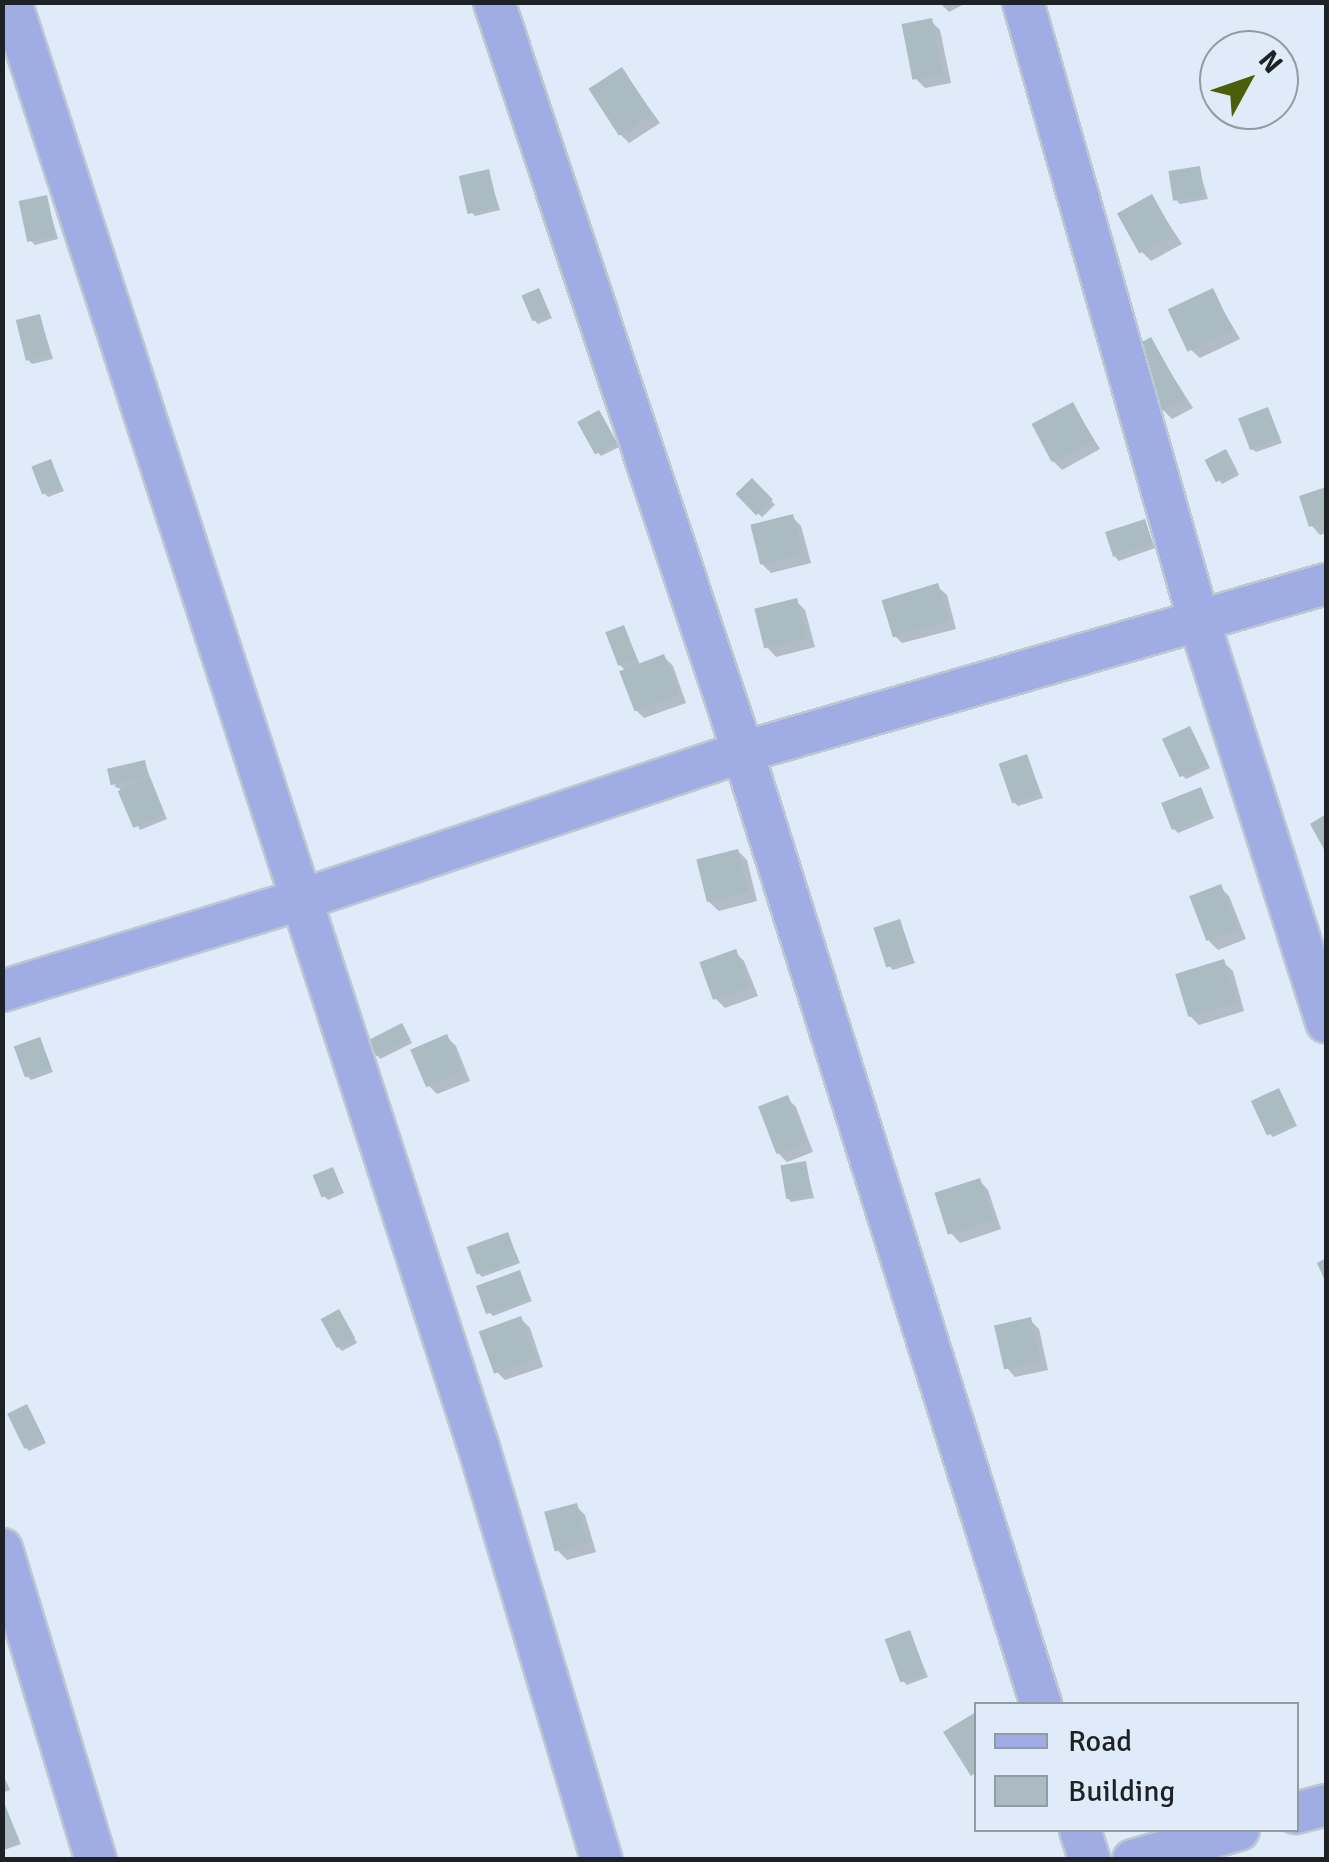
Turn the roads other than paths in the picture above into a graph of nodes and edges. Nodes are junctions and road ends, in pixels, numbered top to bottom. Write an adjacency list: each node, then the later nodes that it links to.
1 (11, 2): 7 (street)
2 (494, 2): 6 (street)
3 (1023, 2): 5 (street)
4 (1326, 584): 5 (street)
5 (1198, 622): 6 (street); 9 (street)
6 (743, 752): 7 (street); 11 (street)
7 (303, 899): 8 (street); 17 (street)
8 (2, 991)
9 (1326, 1022)
10 (2, 1549): 16 (street)
11 (1040, 1702)
12 (1326, 1804): 13 (street)
13 (1299, 1812)
14 (1081, 1832): 18 (street)
15 (1232, 1832): 19 (street)
16 (96, 1860)
17 (602, 1860)
18 (1090, 1860)
19 (1133, 1860)

